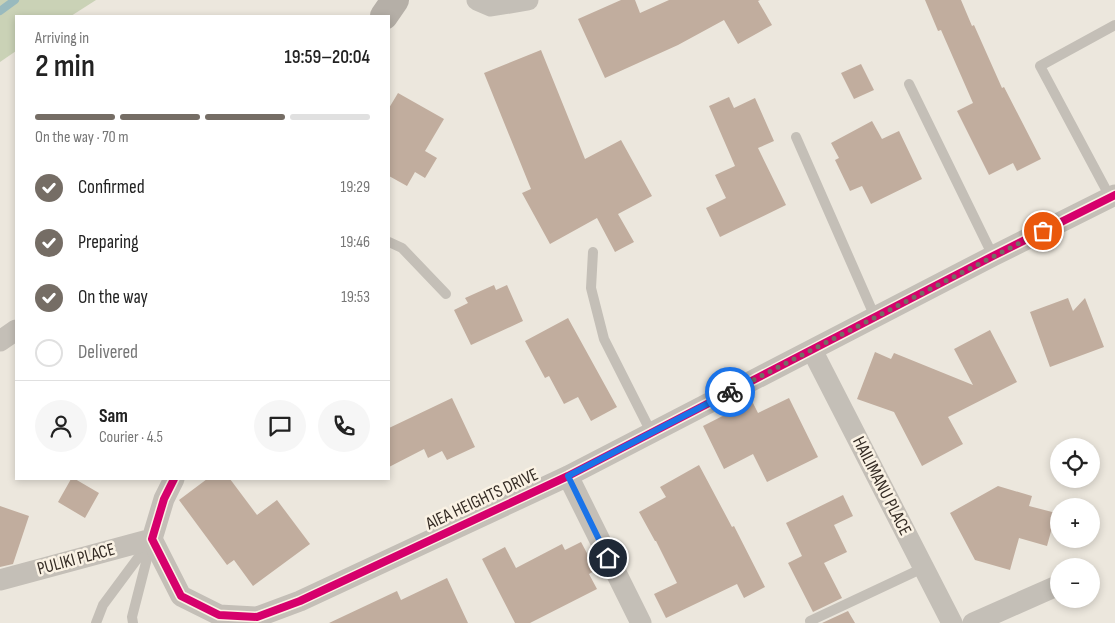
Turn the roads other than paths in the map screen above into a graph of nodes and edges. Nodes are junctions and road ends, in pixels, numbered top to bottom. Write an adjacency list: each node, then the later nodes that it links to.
1 (395, 0): 4 (street)
2 (477, 0): 3 (street)
3 (528, 0)
4 (385, 15)
5 (1115, 25): 8 (lane)
6 (909, 84): 11 (lane)
7 (796, 137): 13 (lane)
8 (1112, 196): 11 (street, AIEA HEIGHTS DRIVE)
9 (390, 242): 12 (lane)
10 (593, 252): 17 (lane)
11 (993, 256): 13 (street, AIEA HEIGHTS DRIVE)
12 (446, 294)
13 (875, 317): 16 (street, AIEA HEIGHTS DRIVE)
14 (15, 331): 15 (street)
15 (0, 341)
16 (812, 350): 17 (street, AIEA HEIGHTS DRIVE); 21 (street, HAILIMANU PLACE)
17 (651, 432): 18 (street, AIEA HEIGHTS DRIVE)
18 (568, 476): 24 (street, AIEA HEIGHTS DRIVE); 28 (street)
19 (174, 480): 20 (street)
20 (152, 539): 22 (street, PULIKI PLACE); 24 (street, AIEA HEIGHTS DRIVE); 26 (lane); 27 (lane)
21 (924, 568): 25 (lane); 29 (street, HAILIMANU PLACE)
22 (0, 580)
23 (1050, 589): 30 (street)
24 (256, 620)
25 (810, 621)
26 (96, 623)
27 (133, 623)
28 (641, 623)
29 (952, 623)
30 (973, 623)

